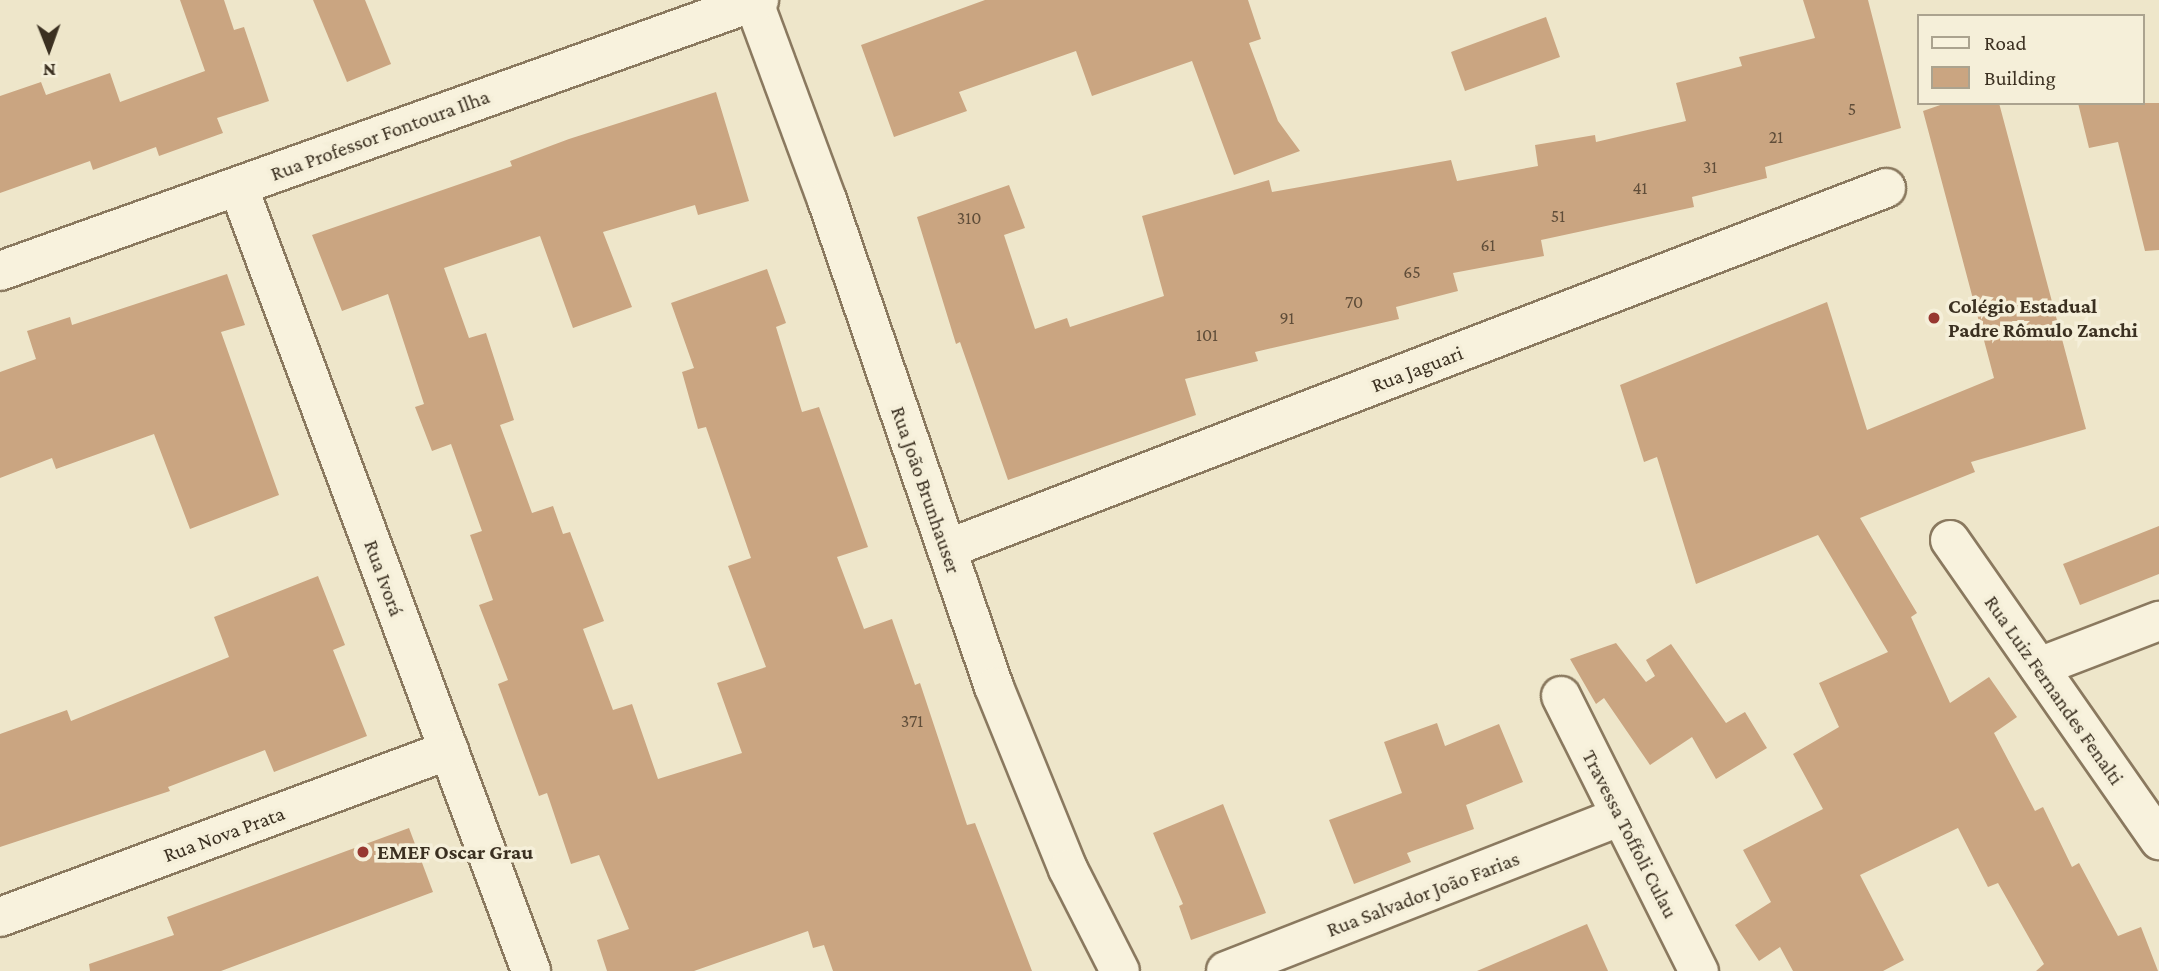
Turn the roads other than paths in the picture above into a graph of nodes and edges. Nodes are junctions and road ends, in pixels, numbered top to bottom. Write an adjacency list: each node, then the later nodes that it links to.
1 (755, 1): 2 (street, Rua Professor Fontoura Ilha); 6 (street, Rua João Brunhauser)
2 (238, 186): 4 (street, Rua Professor Fontoura Ilha); 10 (street, Rua Ivorá)
3 (1886, 188): 6 (street, Rua Jaguari)
4 (0, 271)
5 (1950, 540): 8 (street, Rua Luiz Fernandes Fenalti)
6 (947, 549): 15 (street, Rua João Brunhauser)
7 (2159, 621): 8 (street)
8 (2039, 667): 12 (street, Rua Luiz Fernandes Fenalti)
9 (1561, 696): 11 (street, Travessa Toffoli Culau)
10 (449, 750): 13 (street, Rua Nova Prata); 14 (street, Rua Ivorá)
11 (1621, 816): 16 (street, Rua Salvador João Farias); 17 (street, Travessa Toffoli Culau)
12 (2159, 840)
13 (0, 917)
14 (531, 971)
15 (1120, 971)
16 (1226, 971)
17 (1699, 971)

